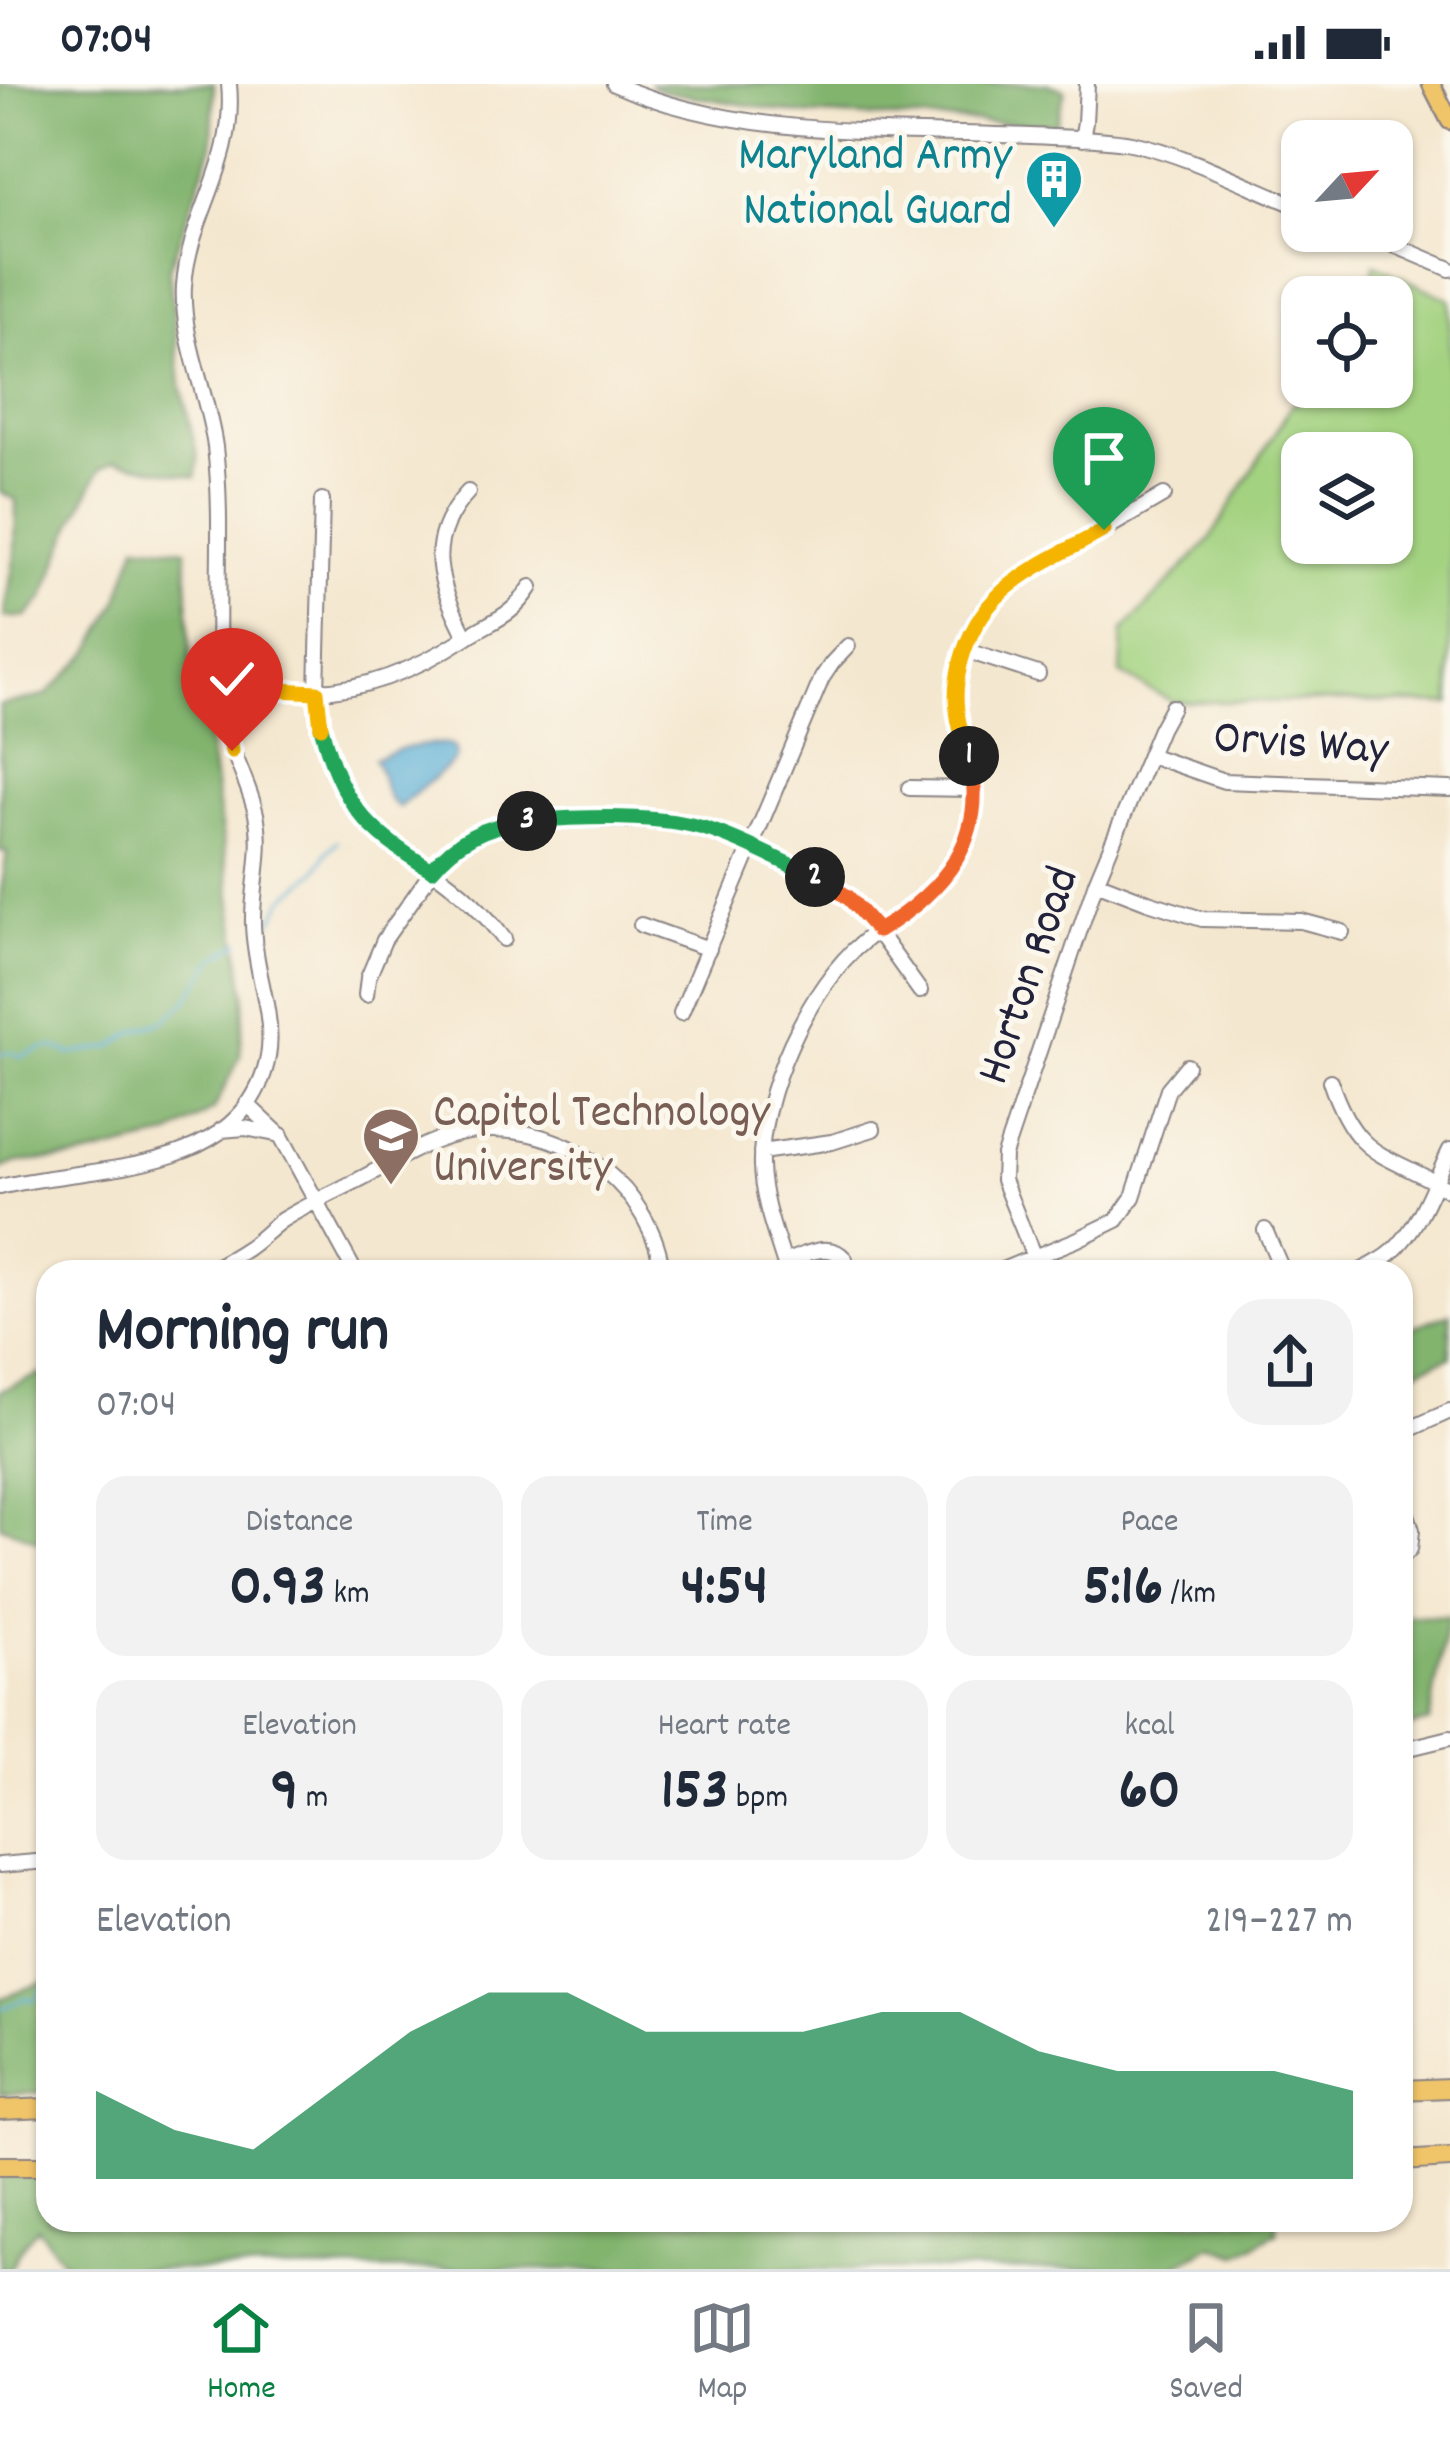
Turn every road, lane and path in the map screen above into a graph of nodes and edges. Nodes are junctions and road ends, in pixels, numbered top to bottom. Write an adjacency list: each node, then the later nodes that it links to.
1 (229, 84): 18 (street)
2 (614, 84): 6 (street)
3 (1087, 84): 6 (street)
4 (1431, 84): 5 (main road)
5 (1450, 121)
6 (1082, 139): 7 (street)
7 (1281, 199)
8 (1410, 252): 9 (street)
9 (1450, 269)
10 (468, 493): 14 (street)
11 (1164, 496): 16 (street)
12 (322, 500): 19 (street)
13 (531, 586): 14 (street)
14 (466, 637): 19 (street)
15 (848, 646): 25 (street)
16 (964, 650): 17 (street); 24 (street)
17 (1038, 674)
18 (220, 687): 19 (street); 37 (street)
19 (317, 692): 26 (street)
20 (1172, 707): 21 (street, Horton Road)
21 (1149, 754): 23 (street, Orvis Way); 27 (street, Horton Road)
22 (909, 788): 24 (street)
23 (1450, 788)
24 (974, 789): 29 (street)
25 (750, 846): 26 (street); 29 (street); 32 (street)
26 (432, 870): 31 (street); 34 (street)
27 (1096, 882): 30 (street); 56 (street, Horton Road)
28 (641, 926): 32 (street)
29 (878, 931): 33 (street); 44 (street)
30 (1342, 932)
31 (504, 939)
32 (709, 949): 35 (street)
33 (920, 991)
34 (366, 995)
35 (681, 1013)
36 (1187, 1066): 57 (street)
37 (261, 1080): 39 (street); 42 (street)
38 (1330, 1081): 45 (street)
39 (248, 1104): 41 (street); 42 (street)
40 (873, 1129): 44 (street)
41 (221, 1130): 42 (street); 46 (street)
42 (277, 1131): 48 (street)
43 (1450, 1150): 45 (street)
44 (761, 1153): 53 (street)
45 (1434, 1181): 47 (street); 59 (street)
46 (0, 1187)
47 (1450, 1191)
48 (317, 1202): 50 (street); 51 (street); 52 (street)
49 (1265, 1230): 58 (street)
50 (227, 1260)
51 (348, 1260)
52 (659, 1260)
53 (784, 1260)
54 (802, 1260): 55 (street)
55 (844, 1260)
56 (1035, 1260)
57 (1046, 1260)
58 (1278, 1260)
59 (1381, 1260)
60 (1450, 1412): 61 (street)
61 (1413, 1427)
62 (1450, 1738): 63 (street)
63 (1413, 1747)
64 (36, 1863): 65 (street)
65 (0, 1865)
66 (1450, 2088): 67 (highway)
67 (1413, 2090)
68 (36, 2108): 69 (highway)
69 (0, 2110)
70 (1450, 2158): 71 (highway)
71 (1413, 2160)
72 (0, 2166): 73 (highway)
73 (36, 2166)

